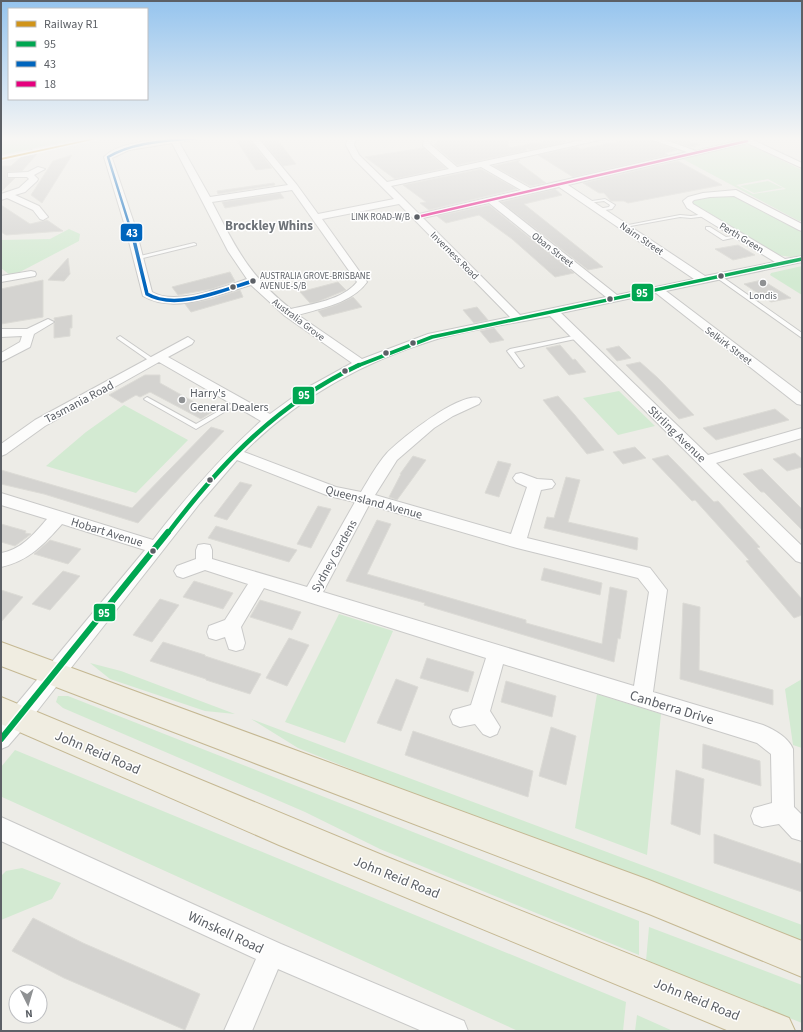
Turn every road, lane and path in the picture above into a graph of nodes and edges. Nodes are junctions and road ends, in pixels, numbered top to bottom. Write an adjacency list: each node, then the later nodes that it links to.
1 (26, 186): 10 (street)
2 (117, 186): 25 (street)
3 (199, 186): 11 (street, Australia Grove)
4 (386, 186): 12 (street, Inverness Road)
5 (520, 186): 9 (street)
6 (551, 186): 9 (street)
7 (564, 186): 21 (street, Nairn Street)
8 (294, 187): 11 (street); 17 (street)
9 (528, 191): 13 (street)
10 (4, 196): 16 (street)
11 (207, 200): 32 (street, Australia Grove)
12 (400, 200): 17 (street); 18 (street, Inverness Road)
13 (491, 200): 18 (street); 34 (street, Oban Street)
14 (54, 213): 16 (street)
15 (705, 215): 20 (street, Perth Green); 21 (lane); 23 (street, Perth Green)
16 (43, 217): 19 (street)
17 (317, 217): 36 (street)
18 (417, 217): 37 (street, Inverness Road)
19 (33, 221)
20 (800, 225)
21 (625, 226): 31 (street, Nairn Street)
22 (708, 228): 23 (lane)
23 (740, 236): 27 (street, Perth Green)
24 (194, 244): 25 (lane)
25 (139, 257): 32 (street)
26 (802, 259): 27 (street, John Reid Road)
27 (784, 263): 30 (street, John Reid Road)
28 (31, 274): 29 (street)
29 (2, 277)
30 (718, 277): 31 (street, John Reid Road); 41 (lane)
31 (703, 280): 33 (street, John Reid Road)
32 (253, 281): 36 (street, Australia Grove)
33 (656, 289): 34 (street, John Reid Road); 51 (street, Selkirk Street)
34 (614, 298): 35 (street, John Reid Road)
35 (552, 311): 37 (street, John Reid Road); 42 (street, Stirling Avenue)
36 (291, 313): 47 (street, Australia Grove)
37 (517, 318): 47 (street, John Reid Road)
38 (48, 322): 39 (street)
39 (29, 332): 40 (street); 45 (street)
40 (1, 333)
41 (802, 336)
42 (578, 337): 48 (lane); 57 (street, Stirling Avenue)
43 (120, 338): 46 (lane)
44 (188, 341): 46 (street, Tasmania Road)
45 (1, 358)
46 (156, 360): 52 (street); 55 (street, Tasmania Road)
47 (360, 363): 53 (street, John Reid Road)
48 (521, 366)
49 (147, 399): 52 (lane)
50 (473, 401): 59 (street, Sydney Gardens)
51 (802, 401)
52 (238, 402): 53 (street)
53 (270, 420): 56 (street, John Reid Road)
54 (802, 433): 57 (street)
55 (1, 451)
56 (234, 454): 59 (street, Queensland Avenue); 63 (street, John Reid Road)
57 (705, 461): 64 (street, Stirling Avenue)
58 (534, 483): 62 (street)
59 (365, 498): 62 (street, Queensland Avenue); 68 (street, Sydney Gardens)
60 (1, 499): 61 (street, Hobart Avenue)
61 (59, 517): 63 (street, Hobart Avenue); 65 (street, Hobart Avenue)
62 (518, 542): 73 (street, Queensland Avenue)
63 (156, 547): 72 (street, John Reid Road)
64 (802, 556)
65 (1, 560)
66 (183, 571): 67 (street, Canberra Drive)
67 (259, 581): 68 (street, Canberra Drive); 69 (street)
68 (311, 597): 70 (street, Canberra Drive)
69 (228, 633)
70 (497, 653): 73 (street, Canberra Drive); 74 (street)
71 (1, 654): 72 (highway)
72 (56, 674): 75 (street, John Reid Road); 79 (highway)
73 (642, 697): 76 (street, Canberra Drive)
74 (476, 719)
75 (7, 722): 82 (highway, John Reid Road)
76 (800, 830)
77 (4, 835): 78 (street, Winskell Road)
78 (272, 953): 80 (street); 81 (street, Winskell Road)
79 (802, 959)
80 (238, 1031)
81 (454, 1031)
82 (776, 1031)

